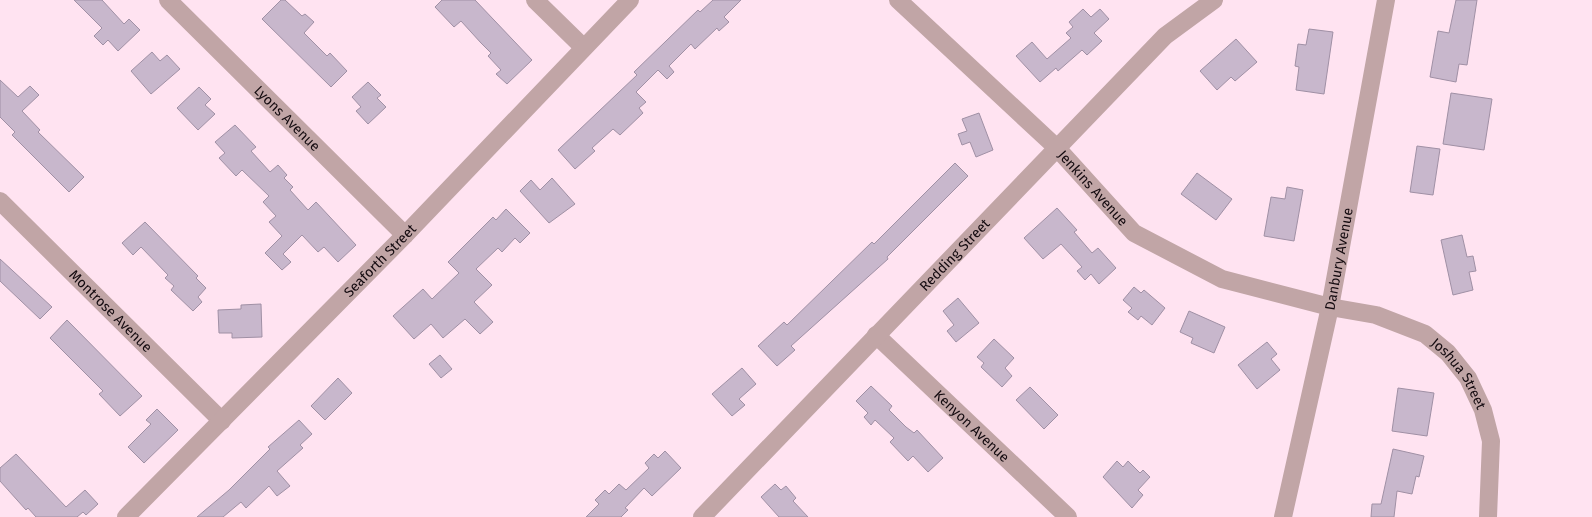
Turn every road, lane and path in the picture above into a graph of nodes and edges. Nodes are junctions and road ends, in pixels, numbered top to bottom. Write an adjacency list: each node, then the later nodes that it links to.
1 (168, 0): 10 (street, Lyons Avenue)
2 (536, 0): 7 (street)
3 (630, 0): 7 (street, Seaforth Street)
4 (898, 0): 8 (street, Jenkins Avenue)
5 (1214, 0): 8 (street, Redding Street)
6 (1386, 0): 11 (street, Danbury Avenue)
7 (583, 47): 10 (street, Seaforth Street)
8 (1057, 148): 11 (street, Jenkins Avenue); 12 (street, Redding Street)
9 (0, 200): 13 (street, Montrose Avenue)
10 (406, 235): 13 (street, Seaforth Street)
11 (1330, 307): 17 (street, Danbury Avenue); 18 (street, Joshua Street)
12 (876, 335): 15 (street, Redding Street); 16 (street, Kenyon Avenue)
13 (222, 421): 14 (street, Seaforth Street)
14 (126, 517)
15 (702, 517)
16 (1068, 517)
17 (1283, 517)
18 (1488, 517)

